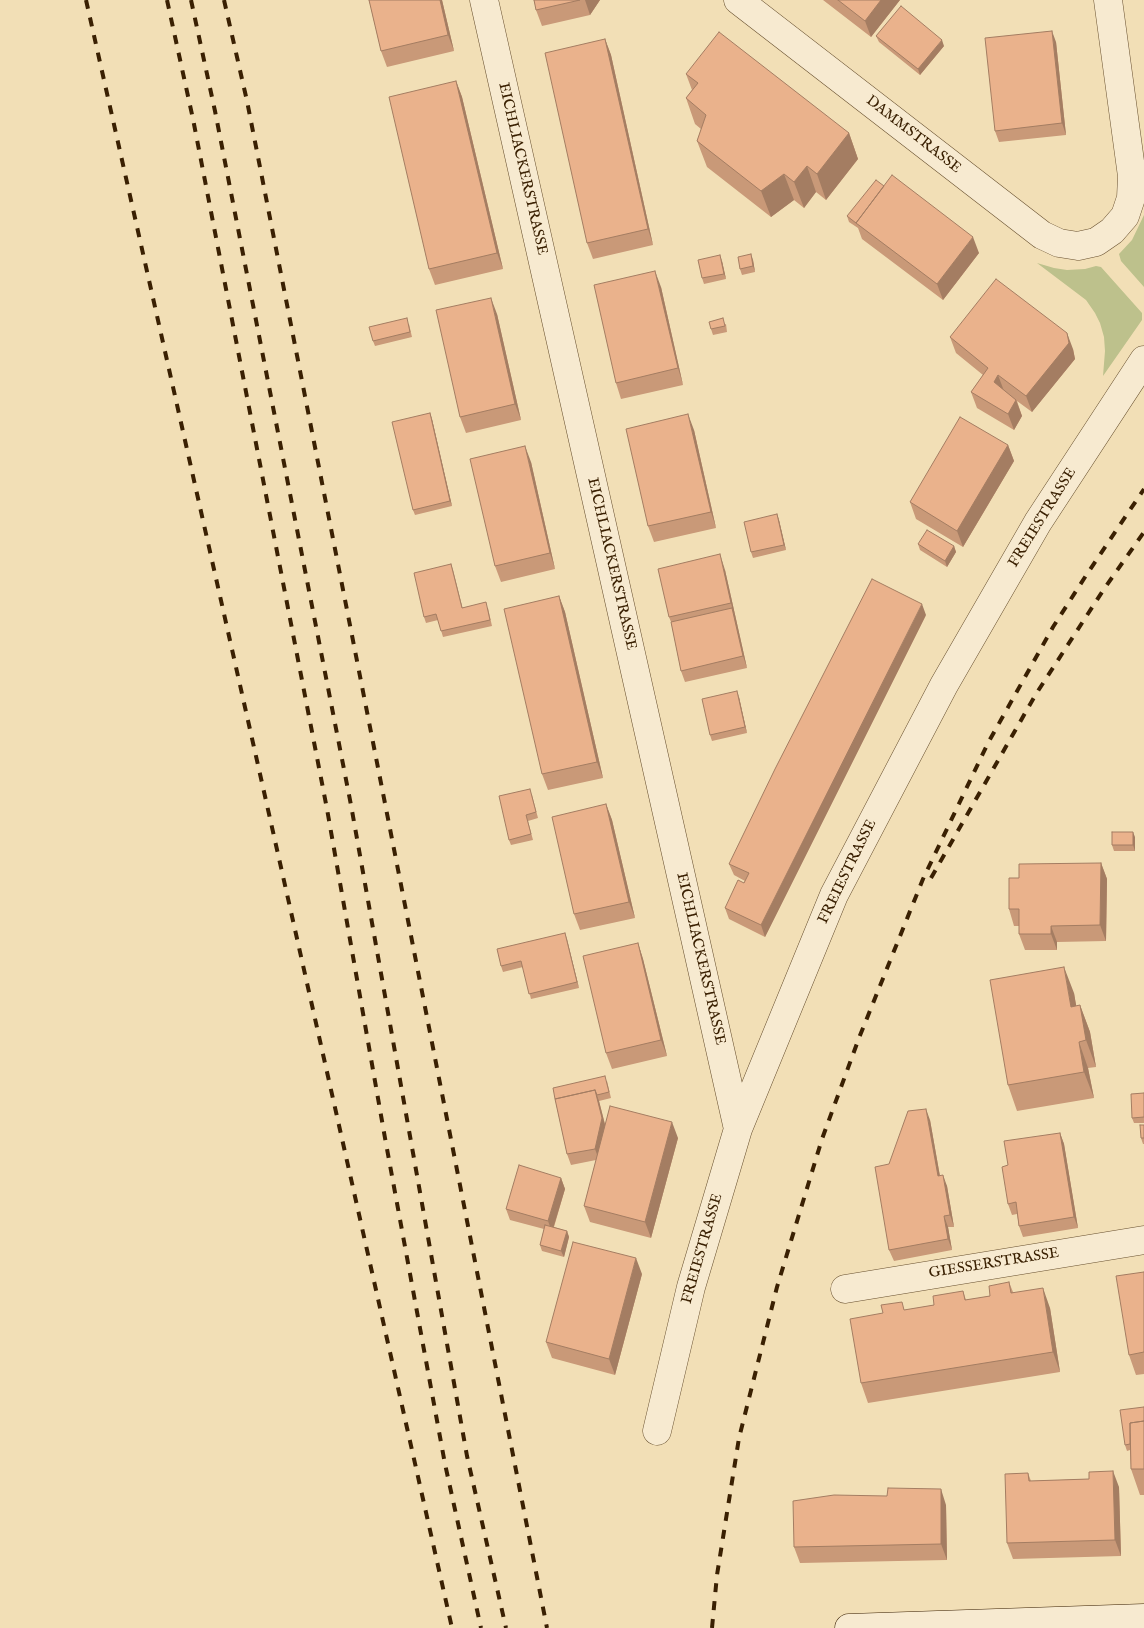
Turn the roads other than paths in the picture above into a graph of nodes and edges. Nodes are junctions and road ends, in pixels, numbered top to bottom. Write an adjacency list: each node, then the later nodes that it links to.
1 (484, 0): 5 (street, EICHLIACKERSTRASSE)
2 (738, 0): 3 (street, DAMMSTRASSE)
3 (1108, 0)
4 (1144, 360): 5 (street, FREIESTRASSE)
5 (738, 1129): 8 (street, FREIESTRASSE)
6 (1144, 1240): 7 (street, GIESSERSTRASSE)
7 (845, 1288)
8 (657, 1431)
9 (1144, 1618): 10 (street)
10 (849, 1628)

